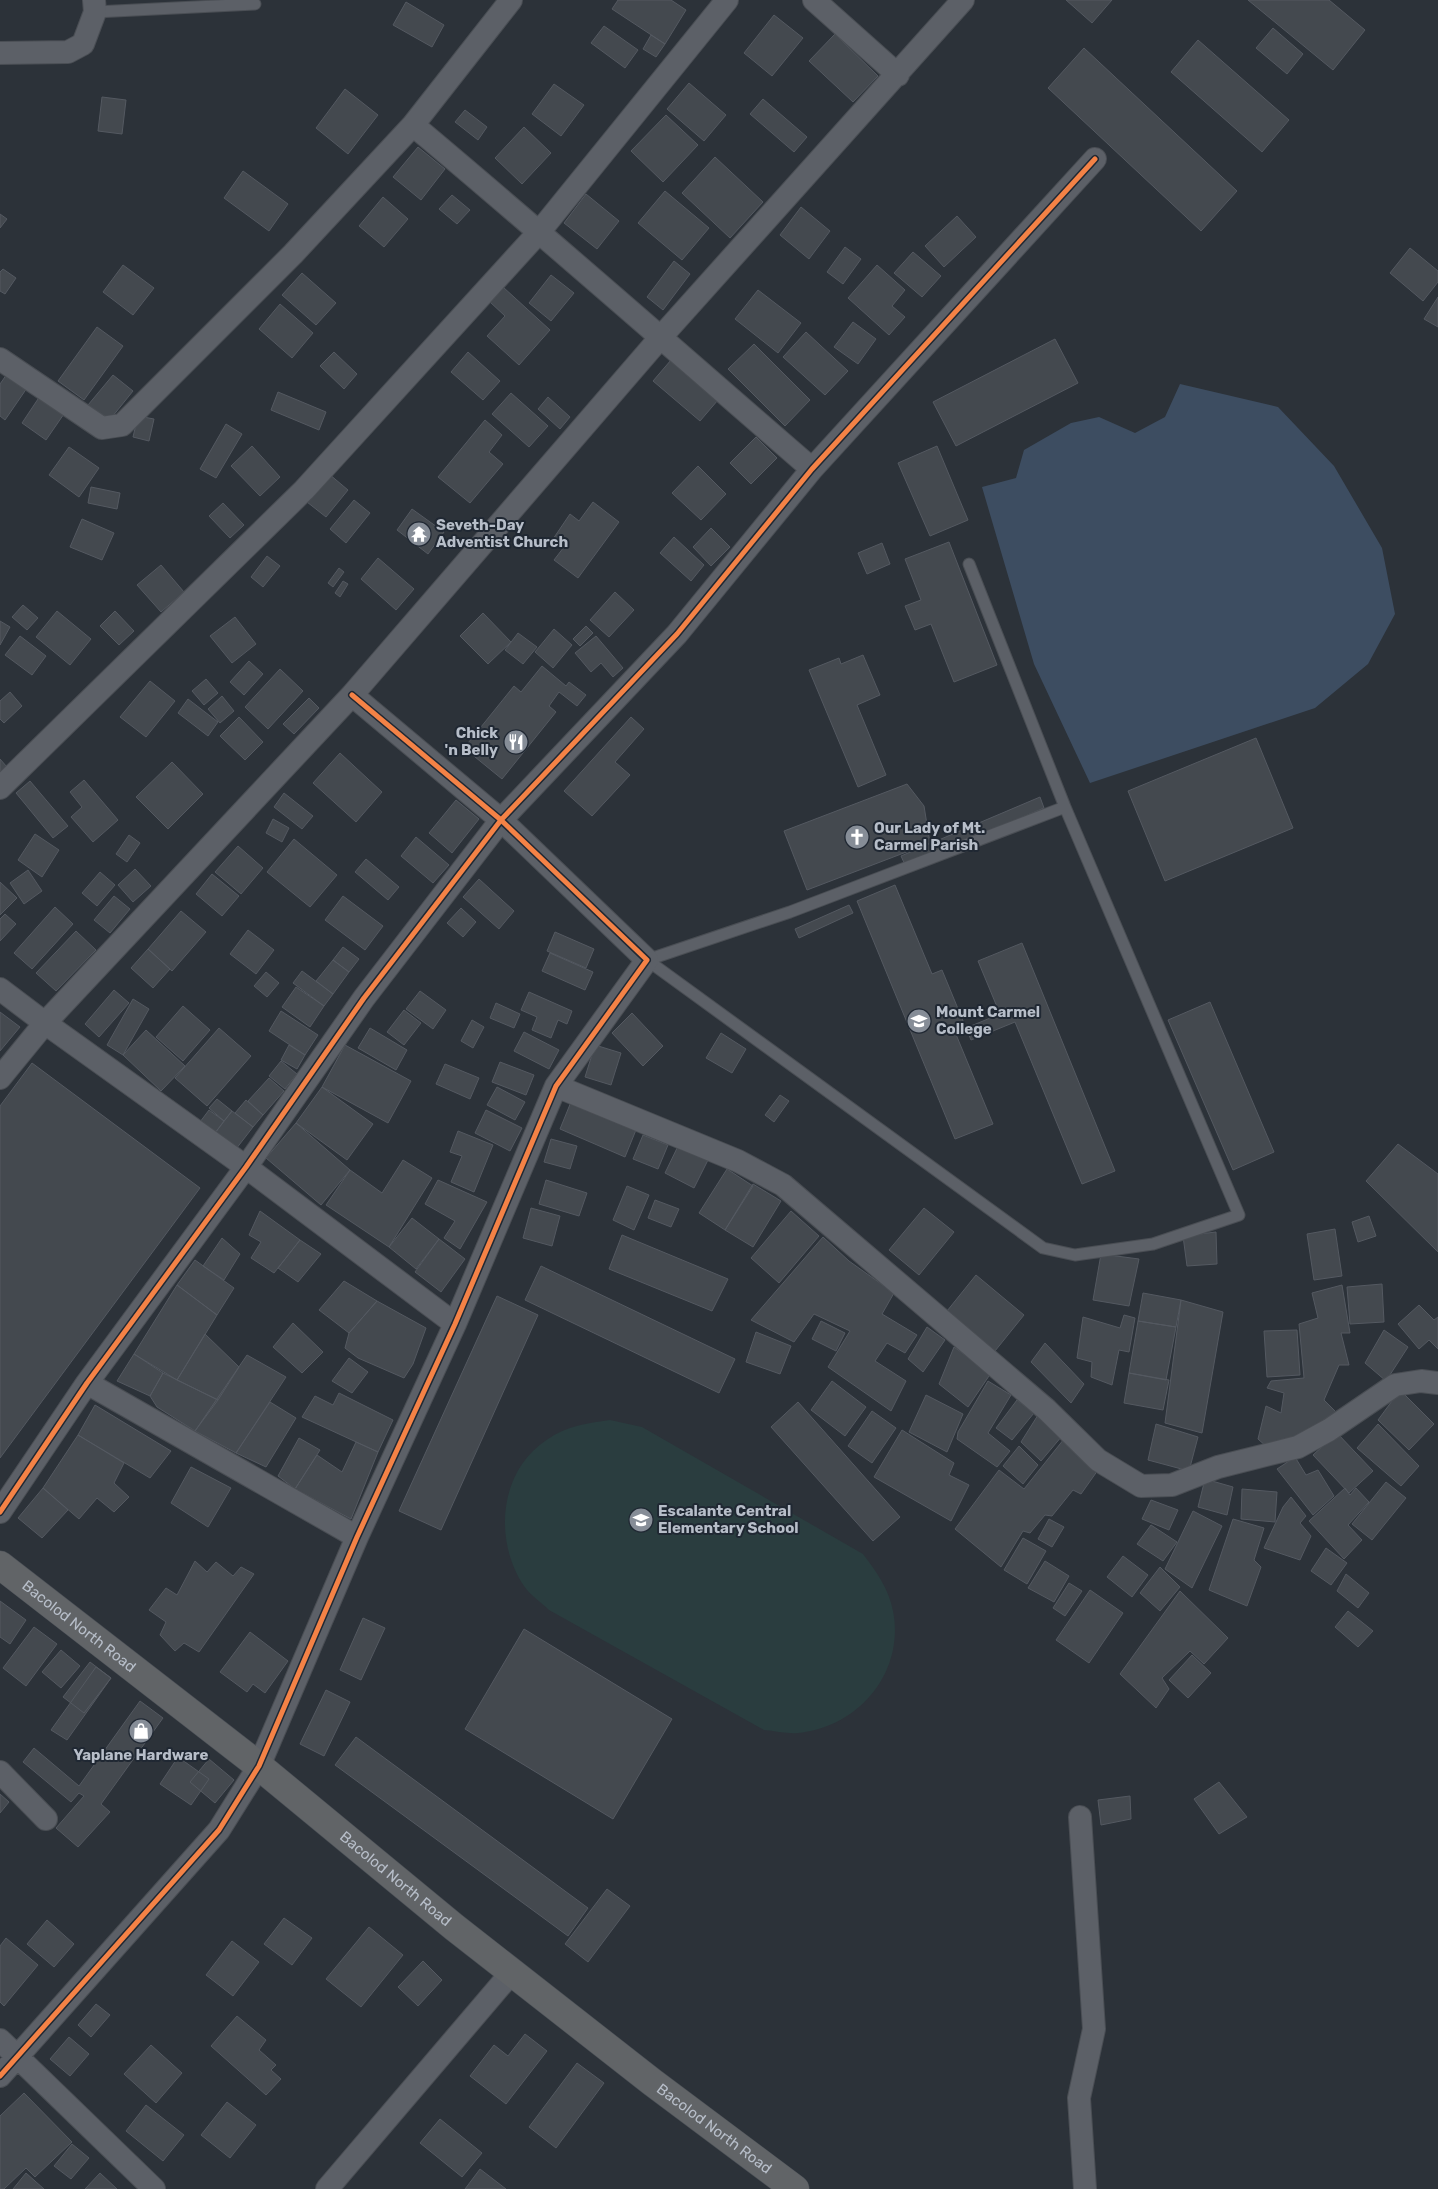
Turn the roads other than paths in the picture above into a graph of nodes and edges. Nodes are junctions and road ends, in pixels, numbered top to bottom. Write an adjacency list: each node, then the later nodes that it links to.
1 (511, 0): 9 (street)
2 (727, 0): 11 (street)
3 (814, 0): 8 (street)
4 (963, 0): 8 (street)
5 (255, 4): 6 (lane)
6 (94, 6): 7 (street)
7 (0, 53)
8 (898, 75): 12 (street)
9 (413, 125): 11 (street); 13 (street)
10 (1095, 159): 14 (street)
11 (540, 231): 12 (street); 17 (street)
12 (660, 338): 14 (street); 16 (street)
13 (0, 359)
14 (812, 469): 19 (street)
15 (969, 564): 18 (lane)
16 (352, 694): 19 (street); 22 (street)
17 (0, 788)
18 (1065, 807): 20 (lane); 20 (lane)
19 (501, 820): 20 (street); 25 (street)
20 (647, 960): 24 (street)
21 (0, 988): 22 (street)
22 (45, 1024): 23 (street); 25 (street)
23 (0, 1078)
24 (556, 1086): 26 (street); 28 (street)
25 (246, 1167): 26 (street); 27 (street)
26 (455, 1324): 30 (street)
27 (87, 1383): 29 (street); 30 (street)
28 (1438, 1383)
29 (0, 1512)
30 (357, 1537): 32 (street)
31 (0, 1564): 32 (highway, Bacolod North Road)
32 (259, 1766): 36 (highway, Bacolod North Road); 38 (street)
33 (0, 1772): 34 (street)
34 (46, 1818)
35 (1080, 1818): 43 (street)
36 (512, 1972): 41 (street); 42 (highway, Bacolod North Road)
37 (0, 2040): 38 (street)
38 (18, 2057): 39 (street); 40 (street)
39 (0, 2076)
40 (154, 2189)
41 (327, 2189)
42 (795, 2189)
43 (1085, 2189)

